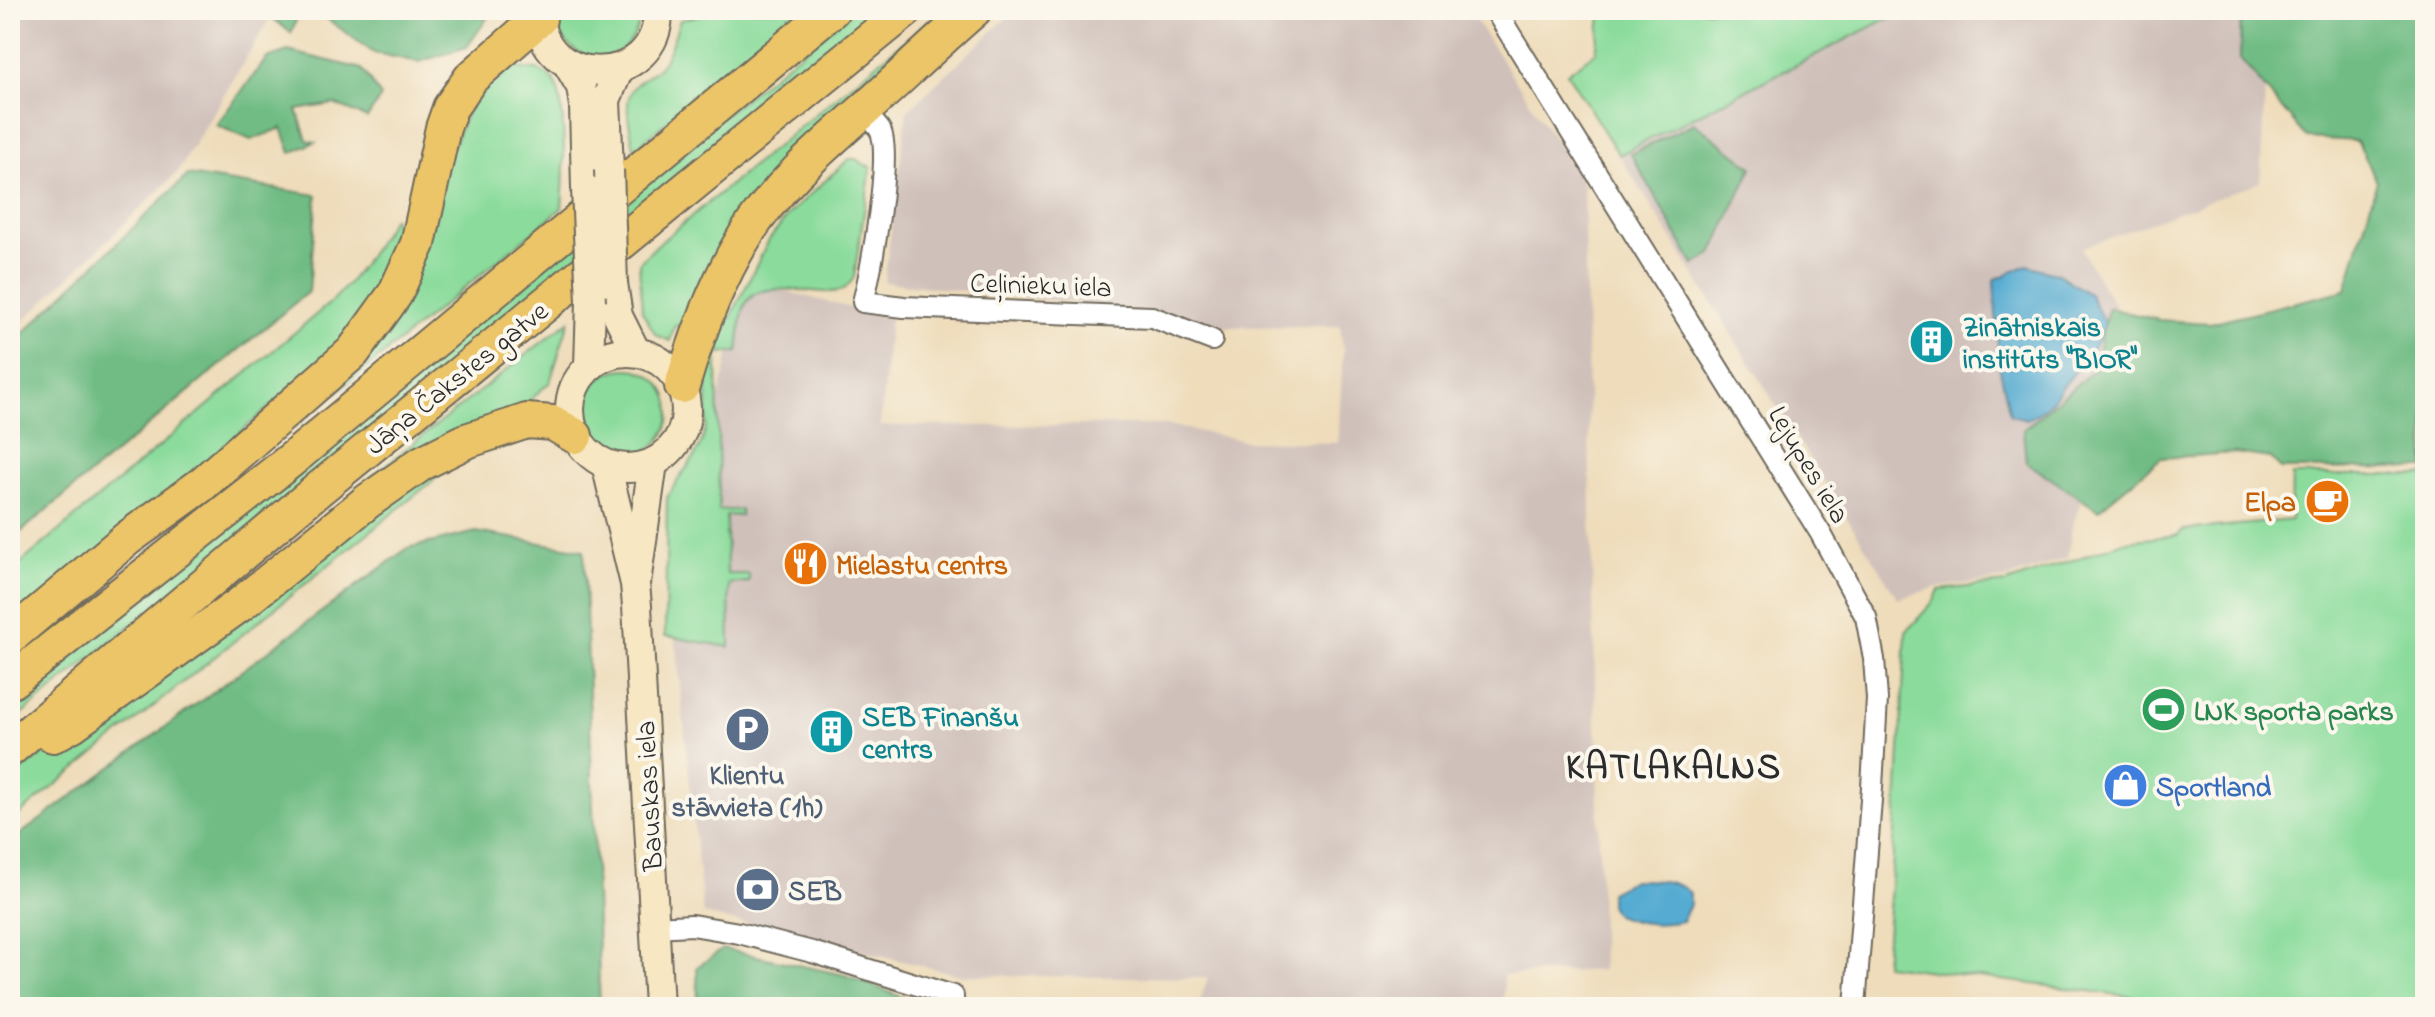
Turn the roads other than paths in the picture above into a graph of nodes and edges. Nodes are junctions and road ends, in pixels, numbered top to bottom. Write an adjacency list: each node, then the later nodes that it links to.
1 (658, 10): 8 (main road)
2 (832, 10): 19 (highway, Jāņa Čakstes gatve)
3 (906, 10): 20 (highway, Jāņa Čakstes gatve)
4 (974, 10): 9 (highway)
5 (1495, 10): 24 (street, Lejupes iela)
6 (539, 15): 7 (main road); 18 (highway)
7 (567, 63): 8 (main road); 12 (main road, bridge)
8 (619, 69): 11 (main road, bridge)
9 (862, 112): 10 (street, Ceļinieku iela); 13 (highway)
10 (1212, 340)
11 (636, 352): 12 (main road); 13 (main road)
12 (589, 366): 14 (main road)
13 (682, 386): 15 (main road)
14 (575, 436): 16 (main road); 20 (highway)
15 (653, 463): 16 (main road); 17 (main road, Bauskas iela)
16 (606, 464): 17 (main road, Bauskas iela)
17 (635, 584): 21 (main road, Bauskas iela)
18 (10, 637)
19 (10, 682)
20 (10, 749)
21 (654, 927): 22 (street); 23 (main road, Bauskas iela)
22 (953, 1002)
23 (659, 1007)
24 (1855, 1007)

